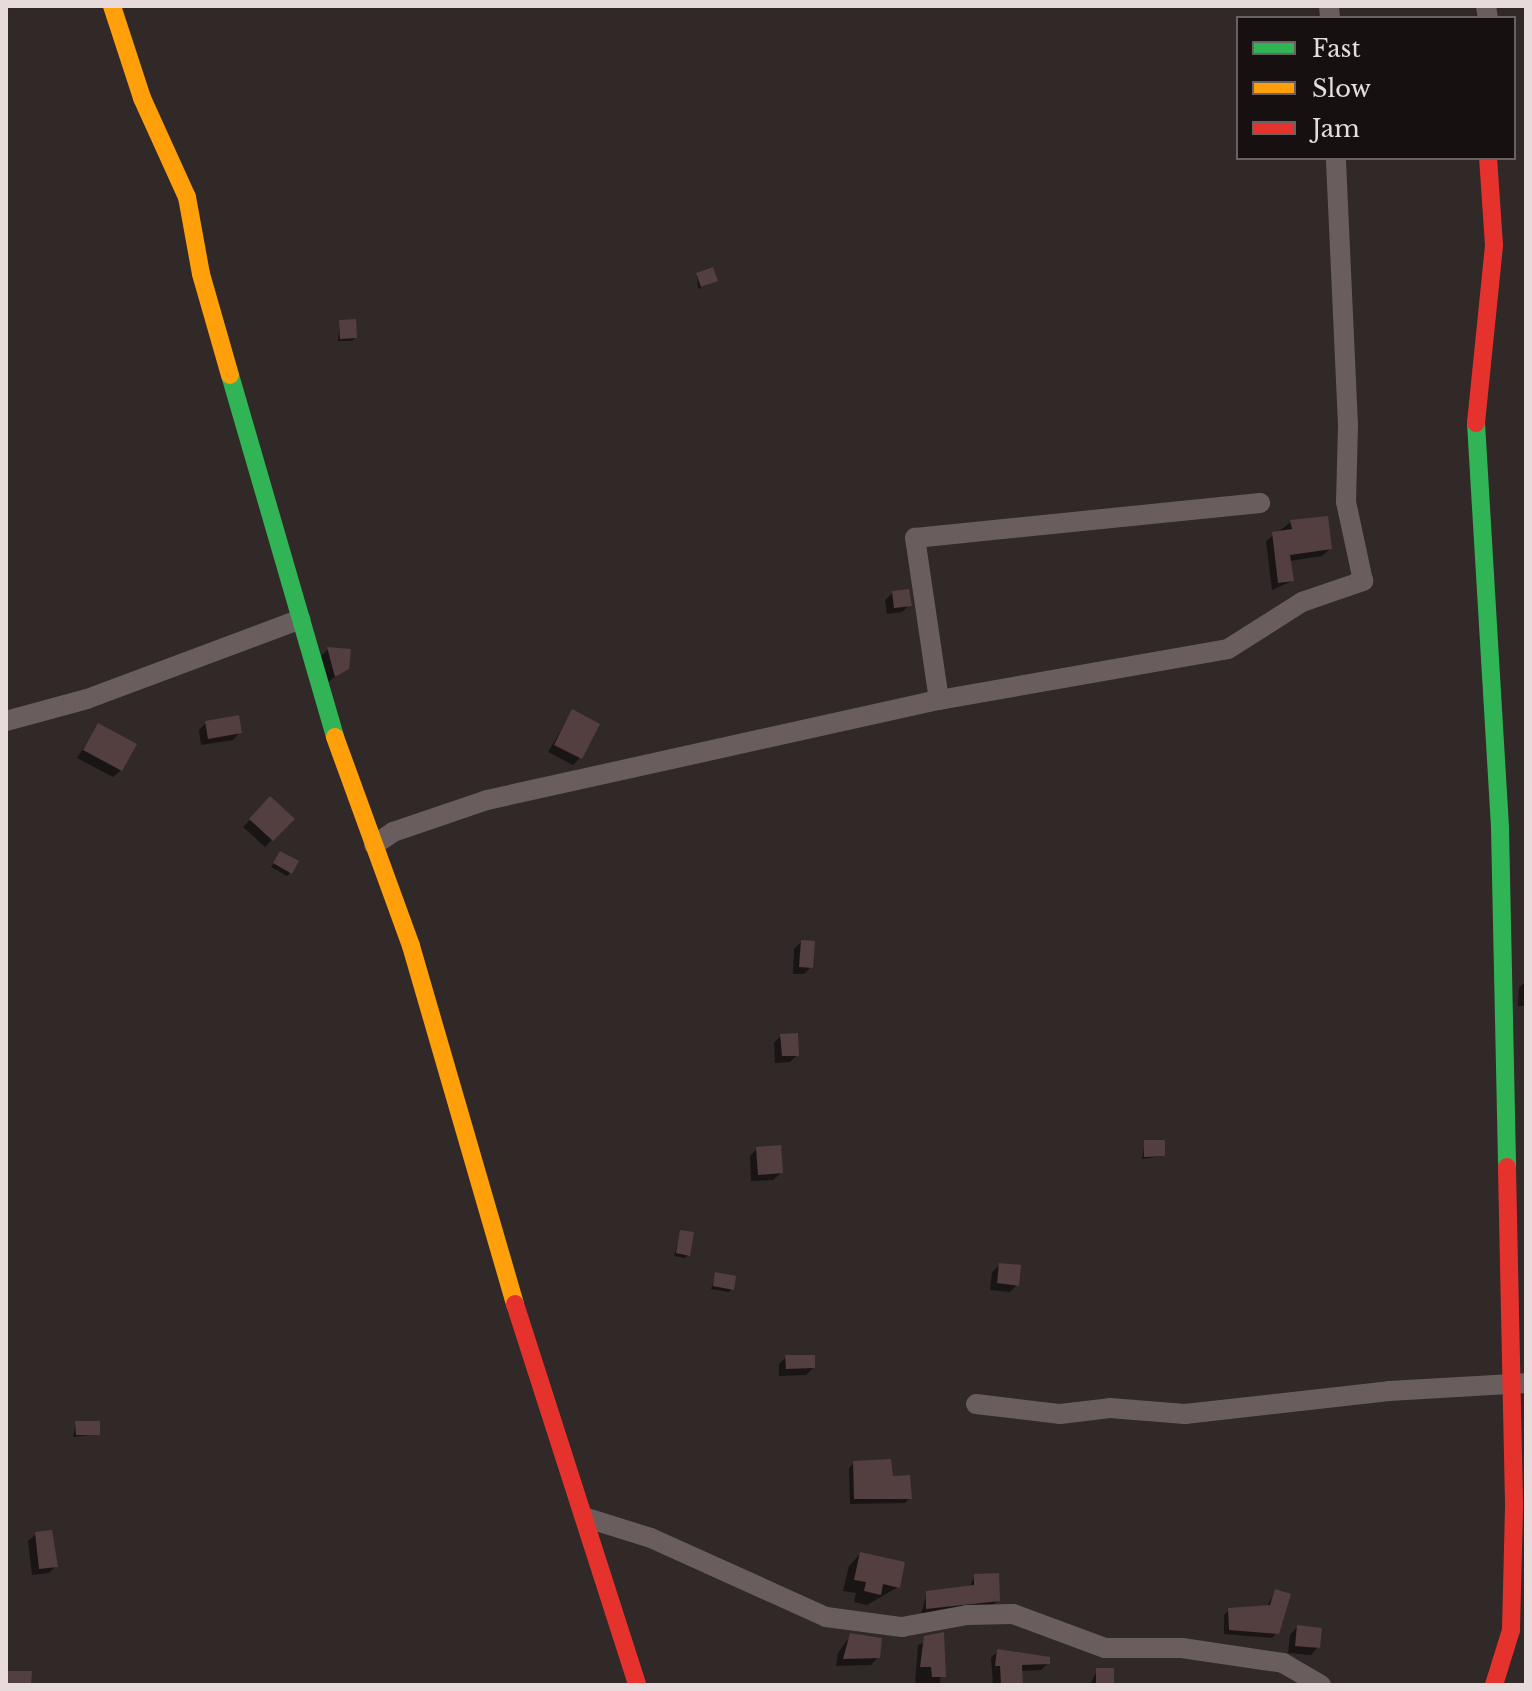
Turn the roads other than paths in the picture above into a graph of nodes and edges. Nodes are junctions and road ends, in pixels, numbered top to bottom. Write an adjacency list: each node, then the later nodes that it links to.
1 (112, 6): 5 (street)
2 (1336, 160): 6 (street)
3 (1488, 160): 9 (street)
4 (1260, 503): 6 (street)
5 (301, 619): 7 (street); 8 (street)
6 (939, 700): 8 (street)
7 (6, 721)
8 (374, 845): 11 (street)
9 (1517, 1384): 10 (street); 14 (street)
10 (976, 1404)
11 (587, 1518): 12 (street); 13 (street)
12 (637, 1685)
13 (1321, 1685)
14 (1494, 1685)

